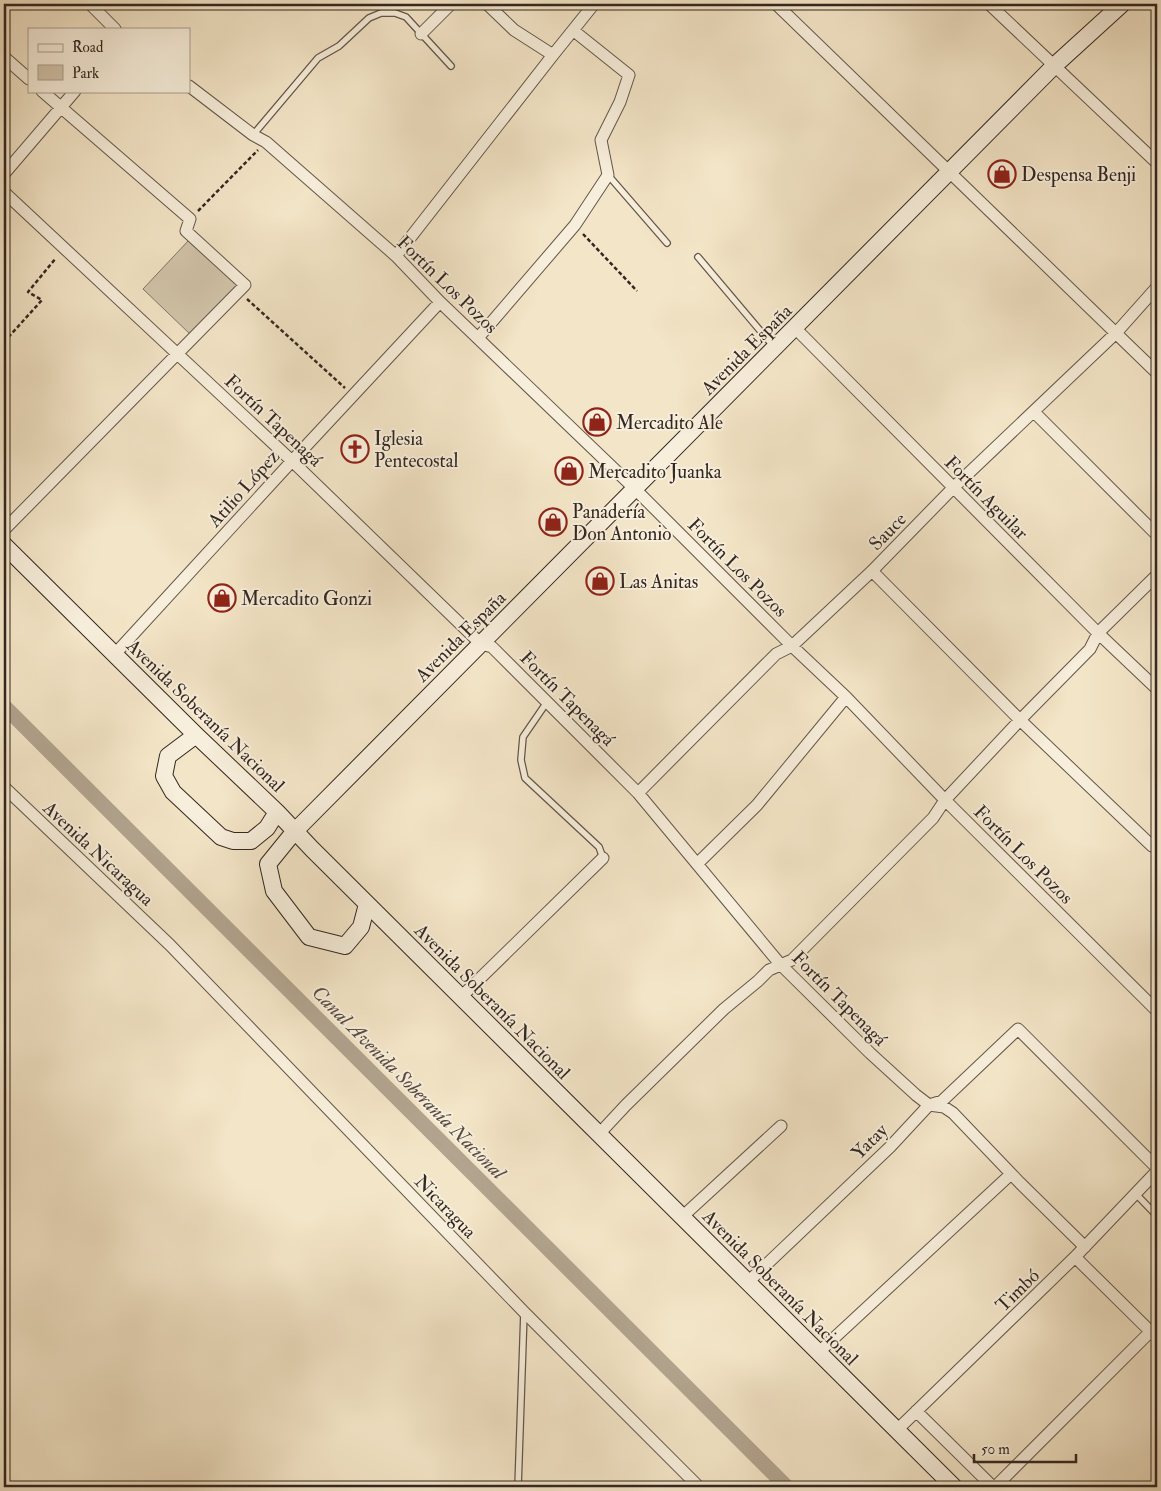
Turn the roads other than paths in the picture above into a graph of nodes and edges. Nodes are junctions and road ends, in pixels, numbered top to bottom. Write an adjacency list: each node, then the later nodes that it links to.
1 (90, 4): 8 (street)
2 (451, 4): 10 (street)
3 (487, 4): 11 (street)
4 (594, 4): 9 (street)
5 (776, 4): 22 (street)
6 (989, 4): 14 (street)
7 (1122, 4): 14 (main road, Avenida España)
8 (114, 28)
9 (574, 31): 11 (street); 24 (street)
10 (421, 34): 13 (lane); 20 (lane)
11 (553, 54): 27 (street)
12 (4, 57): 15 (street)
13 (451, 66)
14 (1054, 66): 21 (street); 22 (main road, Avenida España)
15 (28, 78)
16 (190, 87): 20 (street, Fortín Los Pozos)
17 (43, 92): 19 (street)
18 (74, 92): 19 (street)
19 (61, 108): 23 (street); 35 (street)
20 (253, 135): 27 (street, Fortín Los Pozos)
21 (1157, 163)
22 (950, 172): 31 (main road, Avenida España); 32 (street)
23 (4, 174)
24 (608, 175): 26 (lane); 33 (street)
25 (4, 192): 35 (street, Fortín Tapenagá)
26 (667, 243)
27 (396, 256): 30 (street, Fortín Los Pozos)
28 (698, 257): 34 (lane)
29 (1157, 288): 32 (street, Sauce)
30 (440, 302): 33 (street, Fortín Los Pozos); 38 (street, Atilio López)
31 (795, 328): 34 (main road, Avenida España); 39 (street, Fortín Aguilar)
32 (1116, 333): 36 (street); 37 (street, Sauce)
33 (478, 338): 40 (street, Fortín Los Pozos)
34 (775, 348): 40 (main road, Avenida España)
35 (178, 354): 38 (street, Fortín Tapenagá); 41 (street)
36 (1157, 373)
37 (1034, 412): 39 (street, Sauce); 42 (street)
38 (292, 460): 47 (street, Fortín Tapenagá); 49 (street, Atilio López)
39 (953, 488): 44 (street, Sauce); 46 (street, Fortín Aguilar)
40 (635, 489): 47 (main road, Avenida España); 48 (street, Fortín Los Pozos)
41 (4, 530)
42 (1157, 535)
43 (4, 544): 49 (main road, Avenida Soberanía Nacional)
44 (872, 571): 48 (street, Sauce); 53 (street)
45 (1157, 576): 46 (street)
46 (1098, 633): 50 (street, Fortín Aguilar); 53 (street)
47 (481, 644): 52 (street, Fortín Tapenagá); 59 (main road, Avenida España)
48 (792, 646): 51 (street, Fortín Los Pozos); 56 (street, Sauce)
49 (115, 654): 54 (main road, Avenida Soberanía Nacional)
50 (1157, 689)
51 (846, 697): 57 (street, Fortín Los Pozos); 62 (street)
52 (547, 702): 56 (street, Fortín Tapenagá); 61 (lane)
53 (1020, 720): 57 (street); 60 (street)
54 (196, 735): 58 (main road, Avenida Soberanía Nacional); 58 (main road)
55 (4, 787): 64 (street, Avenida Nicaragua)
56 (638, 793): 62 (street, Fortín Tapenagá)
57 (945, 800): 65 (street); 67 (street, Fortín Los Pozos)
58 (277, 812): 59 (main road, Avenida Soberanía Nacional)
59 (294, 832): 63 (main road, Avenida Soberanía Nacional); 63 (main road, Avenida España)
60 (1157, 848)
61 (603, 858): 66 (street)
62 (697, 864): 65 (street, Fortín Tapenagá)
63 (367, 904): 66 (main road, Avenida Soberanía Nacional)
64 (170, 945): 79 (street, Nicaragua)
65 (780, 964): 68 (street, Fortín Tapenagá); 70 (street)
66 (461, 997): 70 (main road, Avenida Soberanía Nacional)
67 (1157, 1011)
68 (929, 1105): 71 (street, Yatay); 72 (street, Fortín Tapenagá); 78 (street, Yatay)
69 (781, 1126): 75 (street)
70 (599, 1134): 75 (main road, Avenida Soberanía Nacional)
71 (1157, 1169): 73 (street, Timbó)
72 (1011, 1174): 76 (street, Fortín Tapenagá); 81 (street)
73 (1136, 1194): 74 (lane); 76 (street, Timbó)
74 (1157, 1216)
75 (682, 1217): 78 (main road, Avenida Soberanía Nacional)
76 (1085, 1247): 77 (street, Timbó)
77 (1075, 1257): 80 (street); 82 (street, Timbó)
78 (748, 1282): 81 (main road, Avenida Soberanía Nacional)
79 (524, 1312): 84 (lane); 85 (street, Nicaragua)
80 (1154, 1334): 87 (street)
81 (819, 1352): 83 (main road, Avenida Soberanía Nacional)
82 (916, 1412): 83 (street, Timbó); 87 (street)
83 (897, 1430): 86 (main road, Avenida Soberanía Nacional)
84 (518, 1487)
85 (699, 1487)
86 (954, 1487)
87 (994, 1487)

